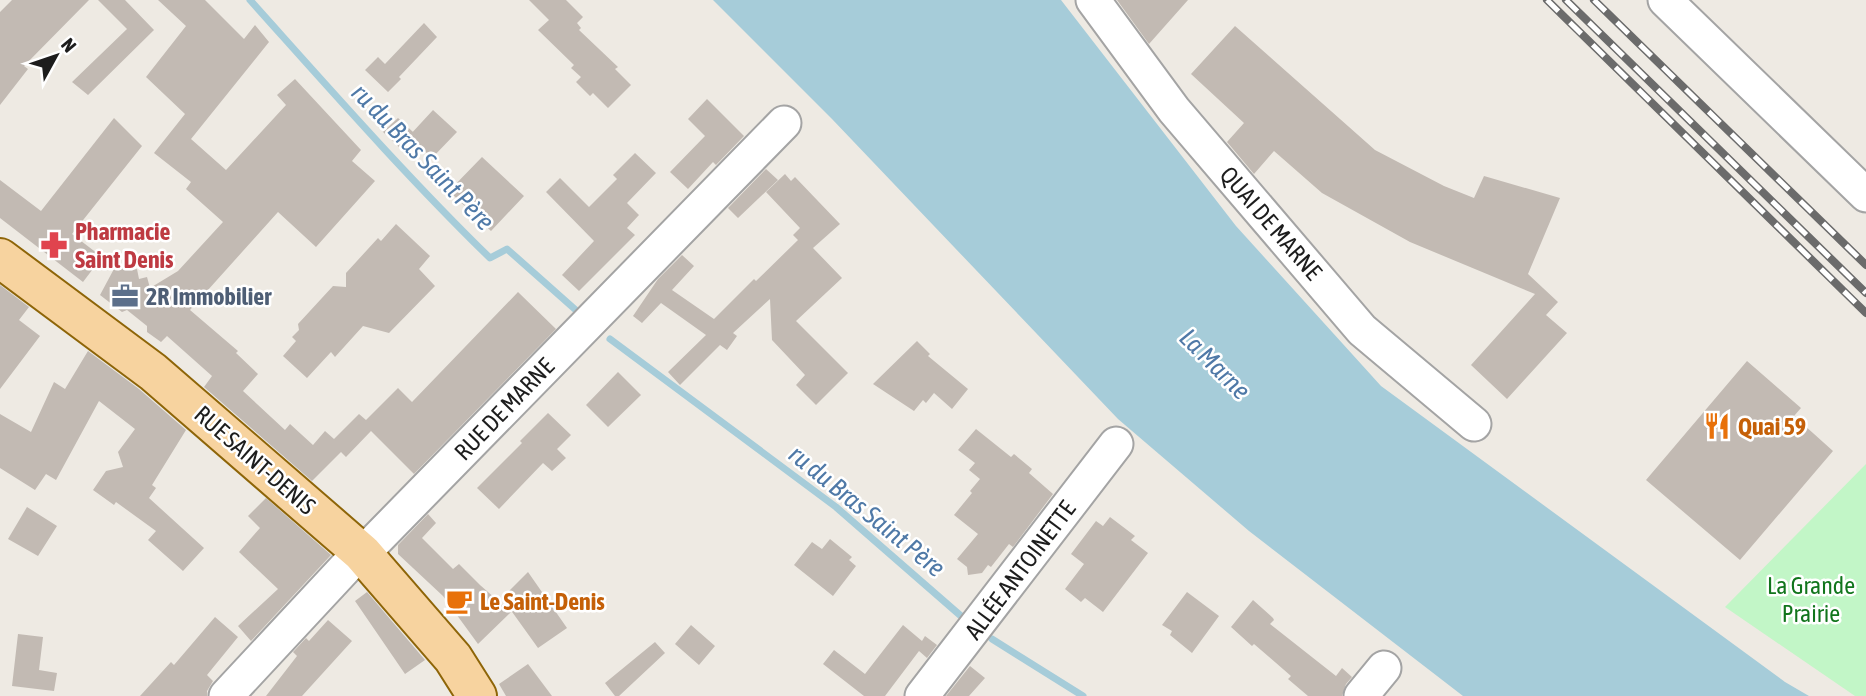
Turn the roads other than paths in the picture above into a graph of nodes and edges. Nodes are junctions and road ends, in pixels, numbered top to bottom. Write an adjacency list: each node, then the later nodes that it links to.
1 (1093, 0): 6 (street, QUAI DE MARNE)
2 (1665, 0): 4 (street)
3 (784, 123): 8 (street, RUE DE MARNE)
4 (1866, 195)
5 (0, 258): 8 (main road, RUE SAINT-DENIS)
6 (1474, 424)
7 (1116, 444): 12 (street, ALLÉE ANTOINETTE)
8 (362, 553): 10 (street, RUE DE MARNE); 11 (main road, RUE SAINT-DENIS)
9 (1384, 668): 13 (street)
10 (226, 696)
11 (477, 696)
12 (922, 696)
13 (1361, 696)

